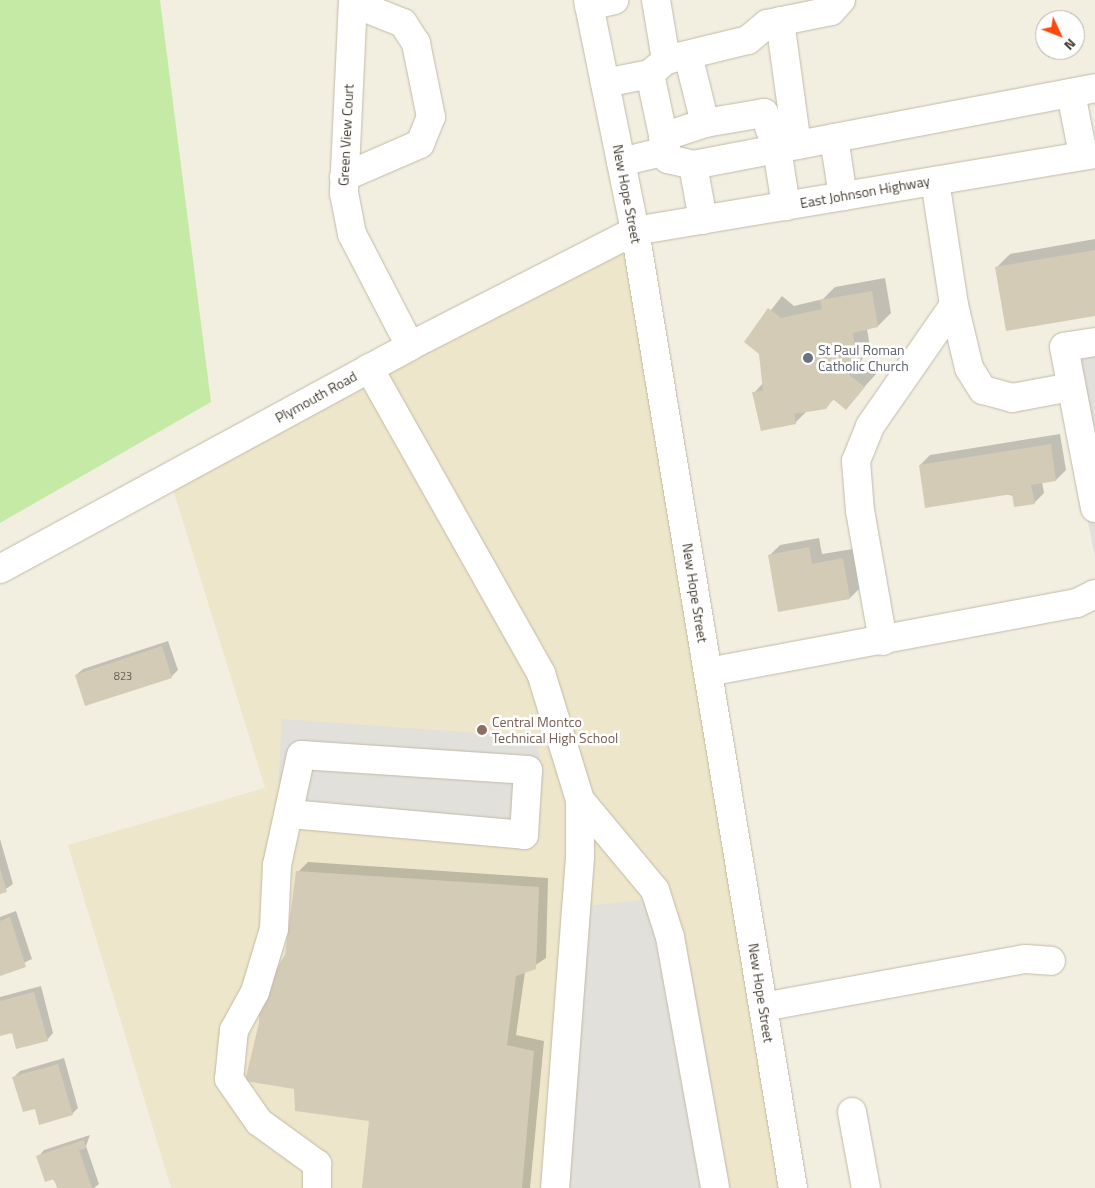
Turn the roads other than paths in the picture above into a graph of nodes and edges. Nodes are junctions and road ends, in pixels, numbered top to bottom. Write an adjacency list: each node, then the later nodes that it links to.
1 (656, 0): 6 (street)
2 (841, 0): 5 (street)
3 (353, 2): 16 (street, Green View Court); 16 (street)
4 (597, 2): 7 (street, New Hope Street)
5 (780, 21): 6 (street); 12 (street)
6 (668, 63): 7 (street); 9 (street); 11 (street)
7 (605, 83): 14 (street, New Hope Street)
8 (1083, 90): 10 (street); 13 (street)
9 (706, 123): 11 (street); 12 (street)
10 (834, 138): 12 (street); 18 (street)
11 (665, 144): 14 (street); 15 (street)
12 (787, 147): 15 (street); 19 (street)
13 (1089, 154): 17 (street, East Johnson Highway)
14 (621, 162): 21 (street, New Hope Street)
15 (693, 165): 20 (street)
16 (344, 178): 24 (street, Green View Court)
17 (935, 181): 18 (street, East Johnson Highway); 22 (street)
18 (842, 196): 19 (street, East Johnson Highway)
19 (786, 206): 20 (street, East Johnson Highway)
20 (703, 220): 21 (street, East Johnson Highway)
21 (635, 231): 24 (street, Plymouth Road); 31 (street, New Hope Street)
22 (954, 305): 26 (street); 30 (street)
23 (1095, 342): 26 (street)
24 (410, 346): 25 (street, Plymouth Road)
25 (370, 368): 28 (street, Plymouth Road); 32 (street)
26 (1072, 387): 27 (street)
27 (1095, 508)
28 (0, 568)
29 (1095, 594): 30 (street)
30 (883, 641): 31 (street)
31 (708, 672): 37 (street, New Hope Street)
32 (564, 747): 33 (street); 34 (street)
33 (528, 770): 35 (street); 35 (street)
34 (580, 800): 40 (street); 41 (street)
35 (290, 814): 39 (street)
36 (1051, 960): 37 (street)
37 (763, 1007): 42 (street, New Hope Street)
38 (852, 1112): 43 (street)
39 (317, 1188)
40 (555, 1188)
41 (715, 1188)
42 (793, 1188)
43 (866, 1188)

